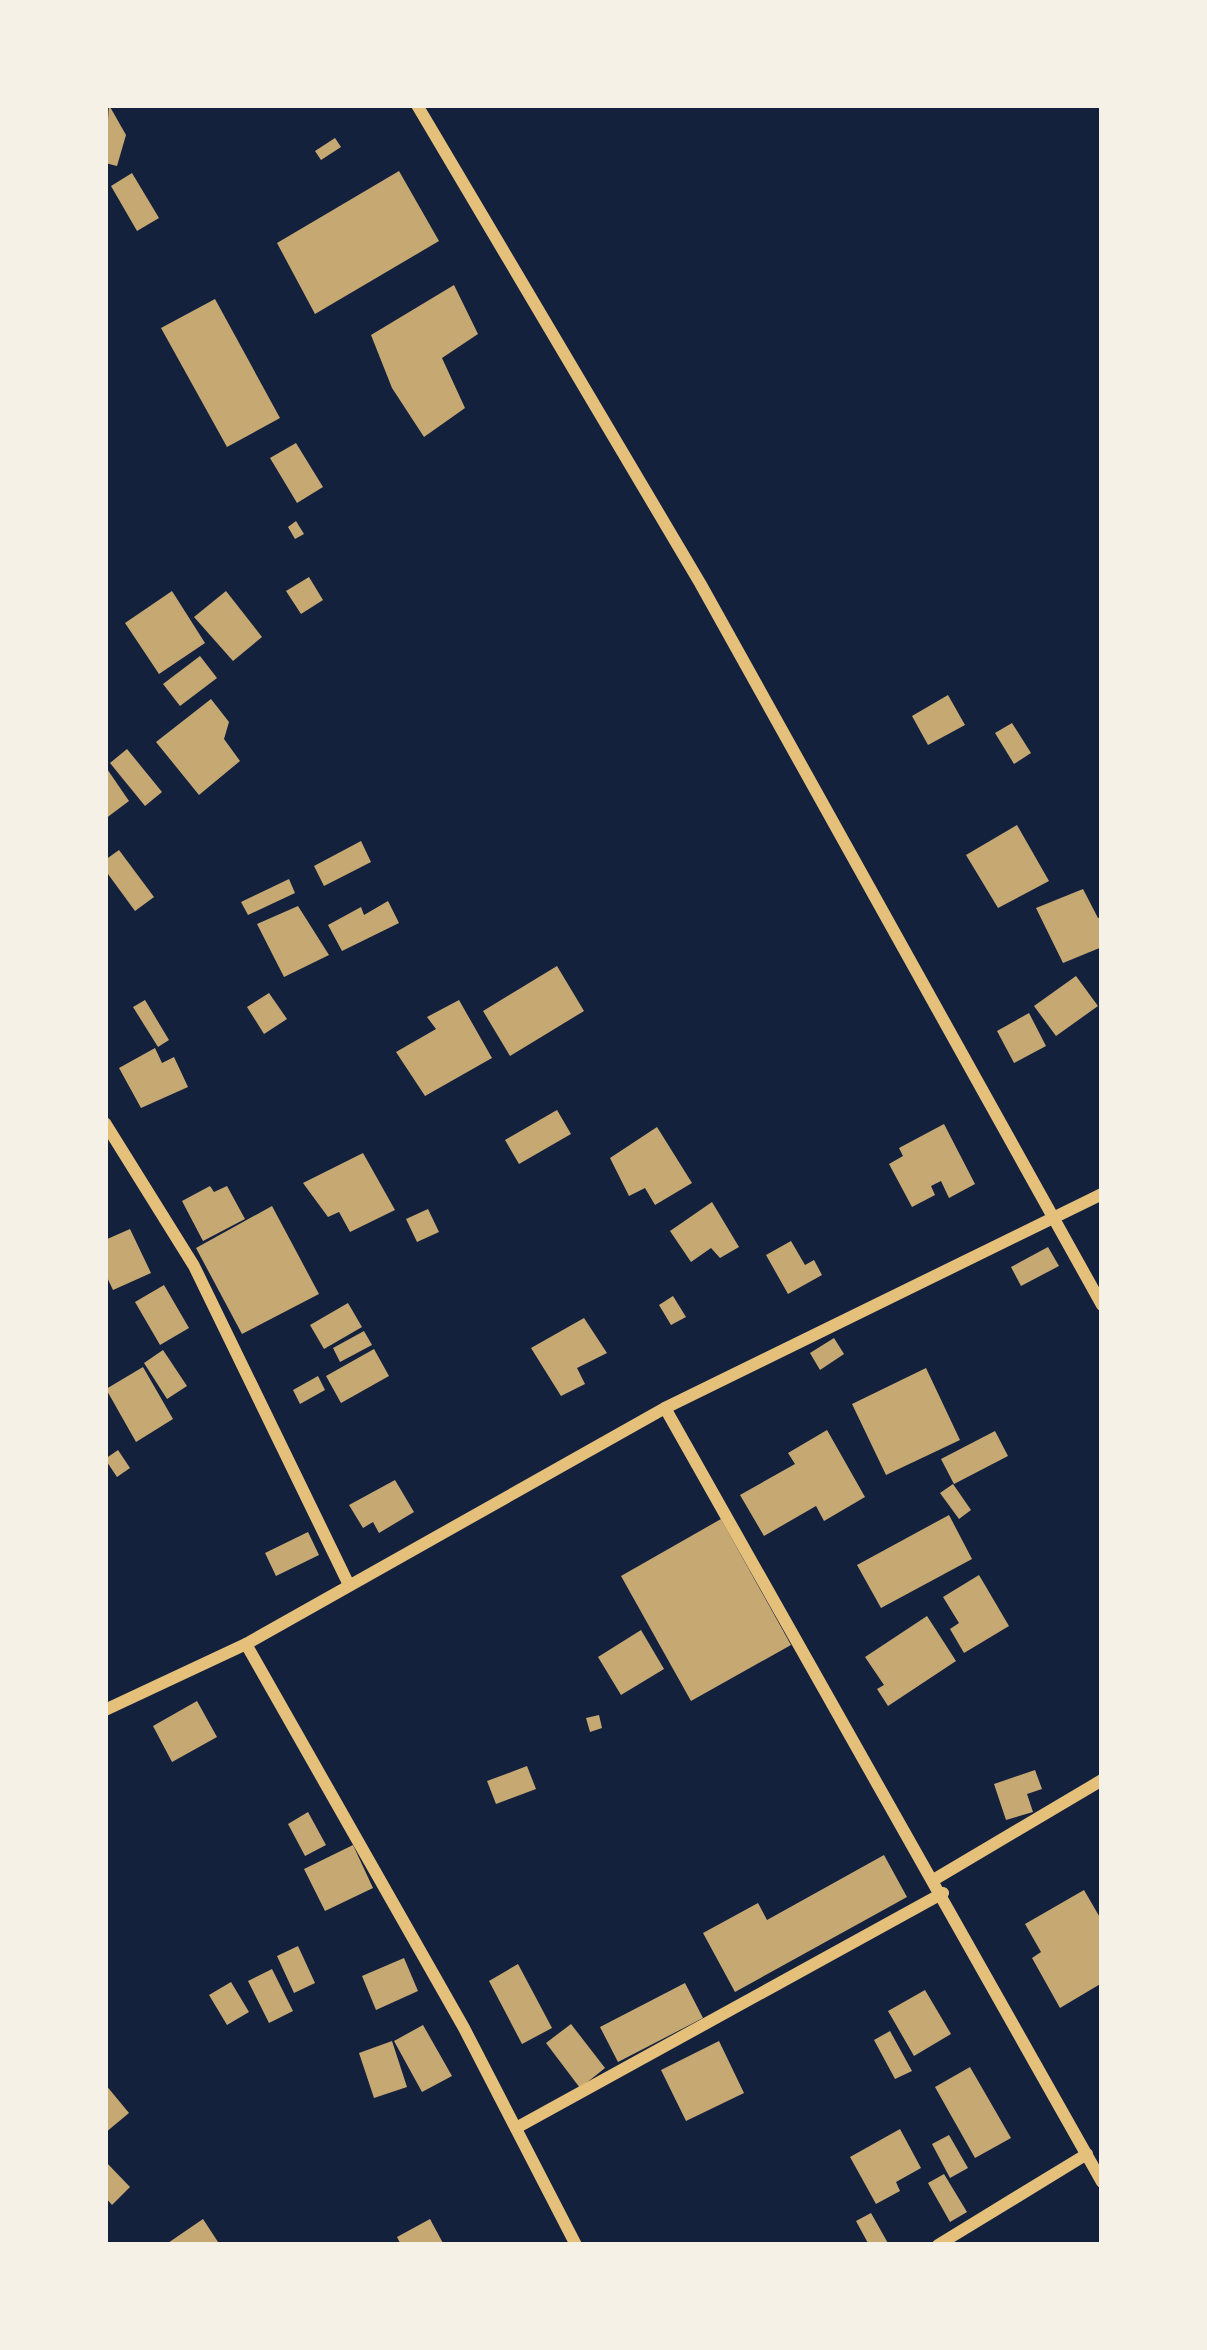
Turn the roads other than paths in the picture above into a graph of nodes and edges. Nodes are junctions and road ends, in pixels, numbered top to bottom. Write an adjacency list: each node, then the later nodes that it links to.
1 (418, 105): 4 (street)
2 (105, 1123): 7 (street)
3 (1102, 1194): 4 (street)
4 (1056, 1219): 5 (street); 6 (street)
5 (1102, 1305)
6 (665, 1408): 7 (street); 11 (street)
7 (348, 1582): 8 (street)
8 (246, 1644): 9 (street); 13 (street)
9 (105, 1710)
10 (1102, 1780): 11 (street)
11 (935, 1879): 12 (street)
12 (943, 1893): 13 (street); 14 (street)
13 (516, 2128): 16 (street)
14 (1087, 2154): 15 (street); 17 (street)
15 (1102, 2182)
16 (576, 2245)
17 (938, 2245)

